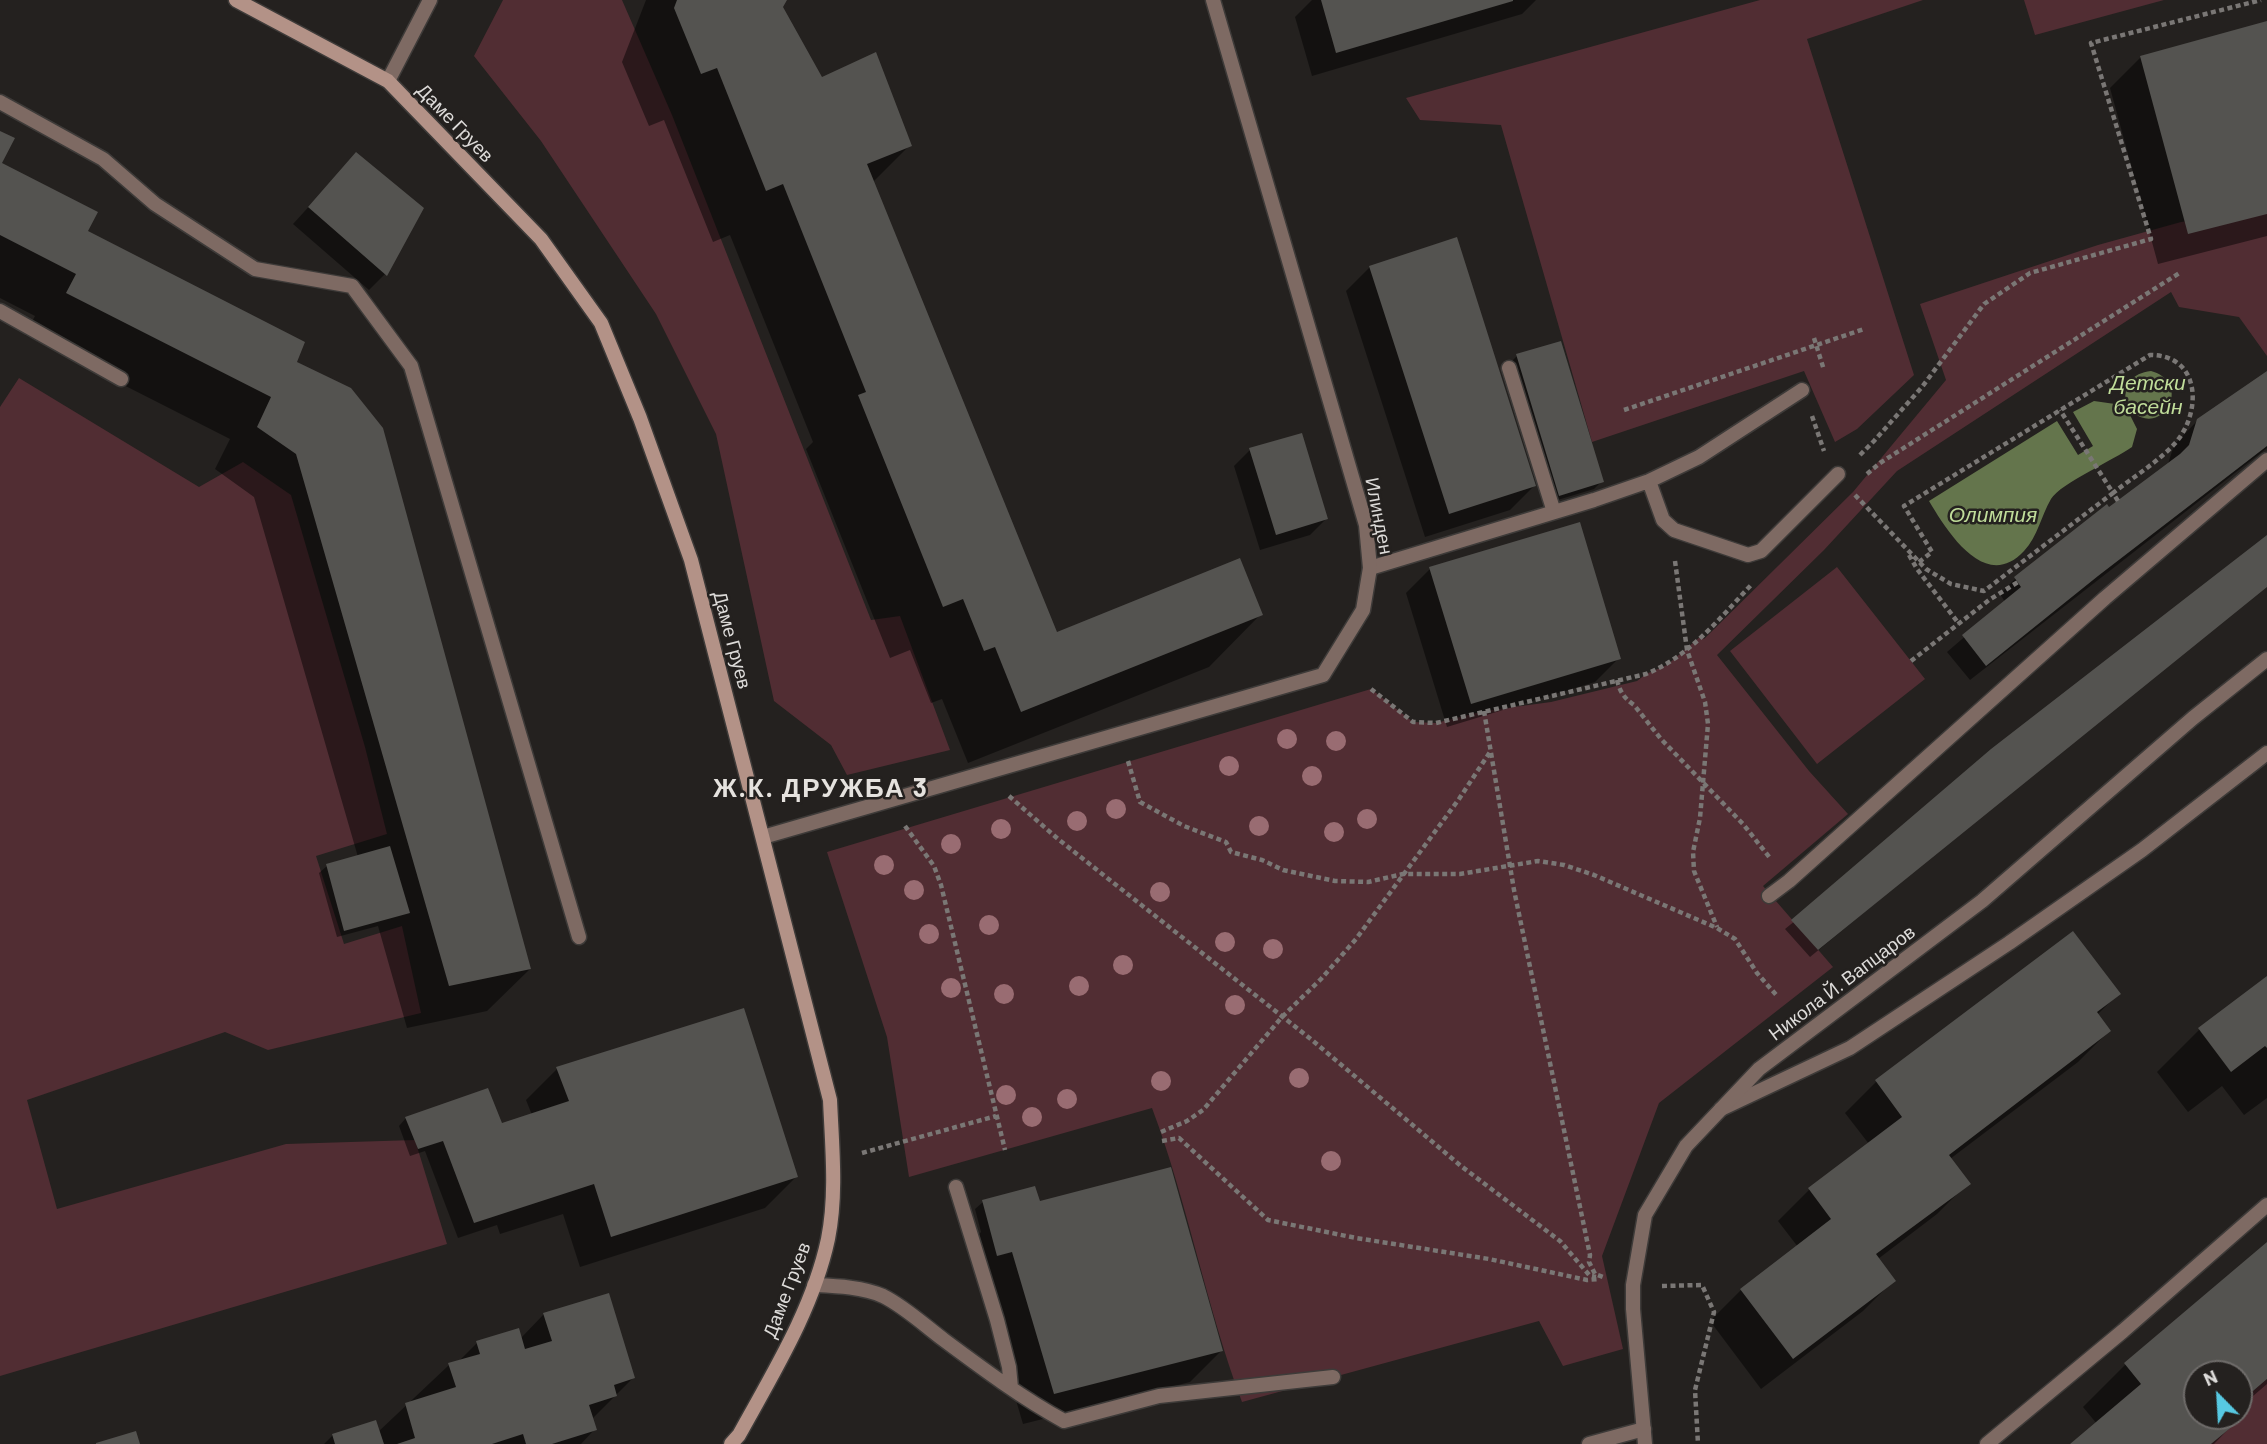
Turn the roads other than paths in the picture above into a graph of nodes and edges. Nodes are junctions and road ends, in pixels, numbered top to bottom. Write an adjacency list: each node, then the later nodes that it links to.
1 (236, 0): 4 (main road, Даме Груев)
2 (430, 0): 4 (street)
3 (1213, 0): 14 (street, Илинден)
4 (388, 81): 17 (main road, Даме Груев)
5 (0, 102): 19 (street)
6 (0, 311): 8 (street)
7 (1509, 368): 13 (street)
8 (121, 379)
9 (1802, 390): 12 (street)
10 (2267, 460): 18 (street)
11 (1838, 474): 12 (street)
12 (1649, 481): 13 (street)
13 (1555, 512): 14 (street)
14 (1370, 568): 17 (street, Илинден)
15 (2267, 659): 20 (street, Никола Й. Вапцаров)
16 (2267, 753): 20 (street)
17 (763, 837): 23 (main road, Даме Груев)
18 (1769, 896)
19 (579, 937)
20 (1720, 1109): 26 (street, Никола Й. Вапцаров)
21 (956, 1187): 25 (street)
22 (2267, 1205): 29 (street)
23 (814, 1285): 25 (street); 27 (main road, Даме Груев)
24 (1333, 1377): 25 (street)
25 (1011, 1388)
26 (1644, 1437): 28 (street)
27 (731, 1444)
28 (1588, 1444)
29 (1987, 1444)

